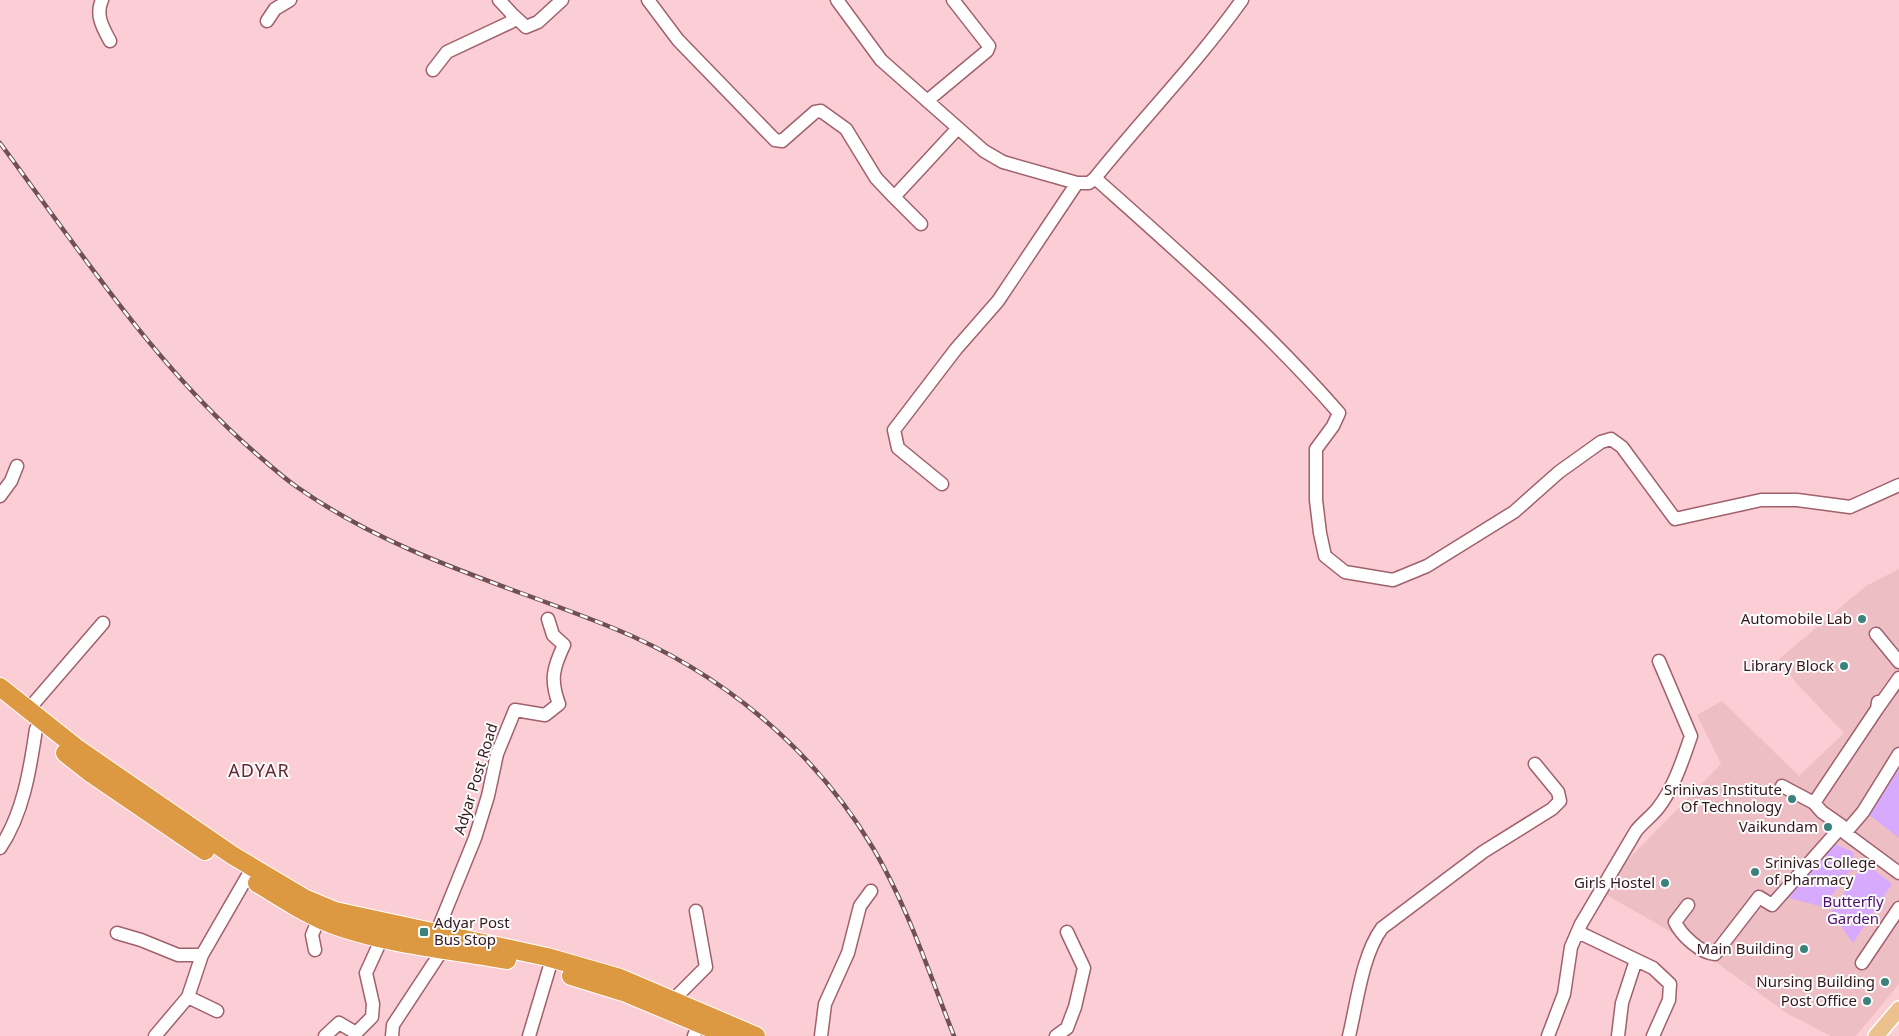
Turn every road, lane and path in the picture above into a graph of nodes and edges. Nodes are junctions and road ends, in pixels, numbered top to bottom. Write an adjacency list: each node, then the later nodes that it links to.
1 (102, 0): 11 (street)
2 (290, 0): 10 (street)
3 (499, 0): 9 (street)
4 (562, 0): 9 (street)
5 (648, 0): 17 (street)
6 (837, 0): 13 (street)
7 (953, 0): 13 (street)
8 (1242, 0): 15 (street)
9 (513, 15): 12 (street)
10 (268, 21)
11 (110, 41)
12 (433, 70)
13 (927, 101): 14 (street)
14 (957, 129): 16 (street); 17 (street)
15 (1095, 178): 16 (street); 21 (street)
16 (1077, 183): 20 (street)
17 (894, 197): 18 (street)
18 (921, 224)
19 (17, 466): 22 (street)
20 (942, 484)
21 (1899, 484)
22 (0, 496)
23 (548, 619): 50 (street, Adyar Post Road)
24 (103, 623): 31 (street)
25 (1876, 634): 27 (street)
26 (1659, 661): 47 (street)
27 (1899, 662)
28 (1899, 678): 36 (street)
29 (0, 687): 31 (highway)
30 (0, 700): 32 (highway)
31 (28, 710): 50 (highway)
32 (36, 730): 38 (street); 40 (highway)
33 (1899, 754): 37 (street)
34 (1535, 764): 69 (street)
35 (1782, 786): 36 (street)
36 (1814, 803): 37 (street)
37 (1843, 830): 39 (street); 42 (street)
38 (0, 848)
39 (1899, 873)
40 (247, 877): 45 (highway); 52 (street)
41 (871, 891): 67 (street)
42 (1688, 905)
43 (1899, 908): 54 (street)
44 (696, 911): 57 (street)
45 (318, 918): 49 (highway); 51 (street)
46 (1067, 932): 68 (street)
47 (1578, 932): 53 (street); 70 (street)
48 (117, 933): 52 (street)
49 (382, 938): 50 (highway); 62 (street)
50 (440, 941): 55 (highway); 63 (street)
51 (315, 950)
52 (202, 955): 56 (street)
53 (1636, 960): 71 (street); 72 (street)
54 (1862, 962)
55 (539, 963): 57 (highway); 60 (highway); 64 (street)
56 (188, 997): 59 (street); 61 (street)
57 (674, 999): 66 (highway)
58 (1899, 1009): 73 (main road)
59 (217, 1011)
60 (696, 1030): 65 (highway)
61 (155, 1036)
62 (325, 1036)
63 (392, 1036)
64 (529, 1036)
65 (729, 1036)
66 (756, 1036)
67 (821, 1036)
68 (1056, 1036)
69 (1349, 1036)
70 (1548, 1036)
71 (1618, 1036)
72 (1653, 1036)
73 (1876, 1036)

